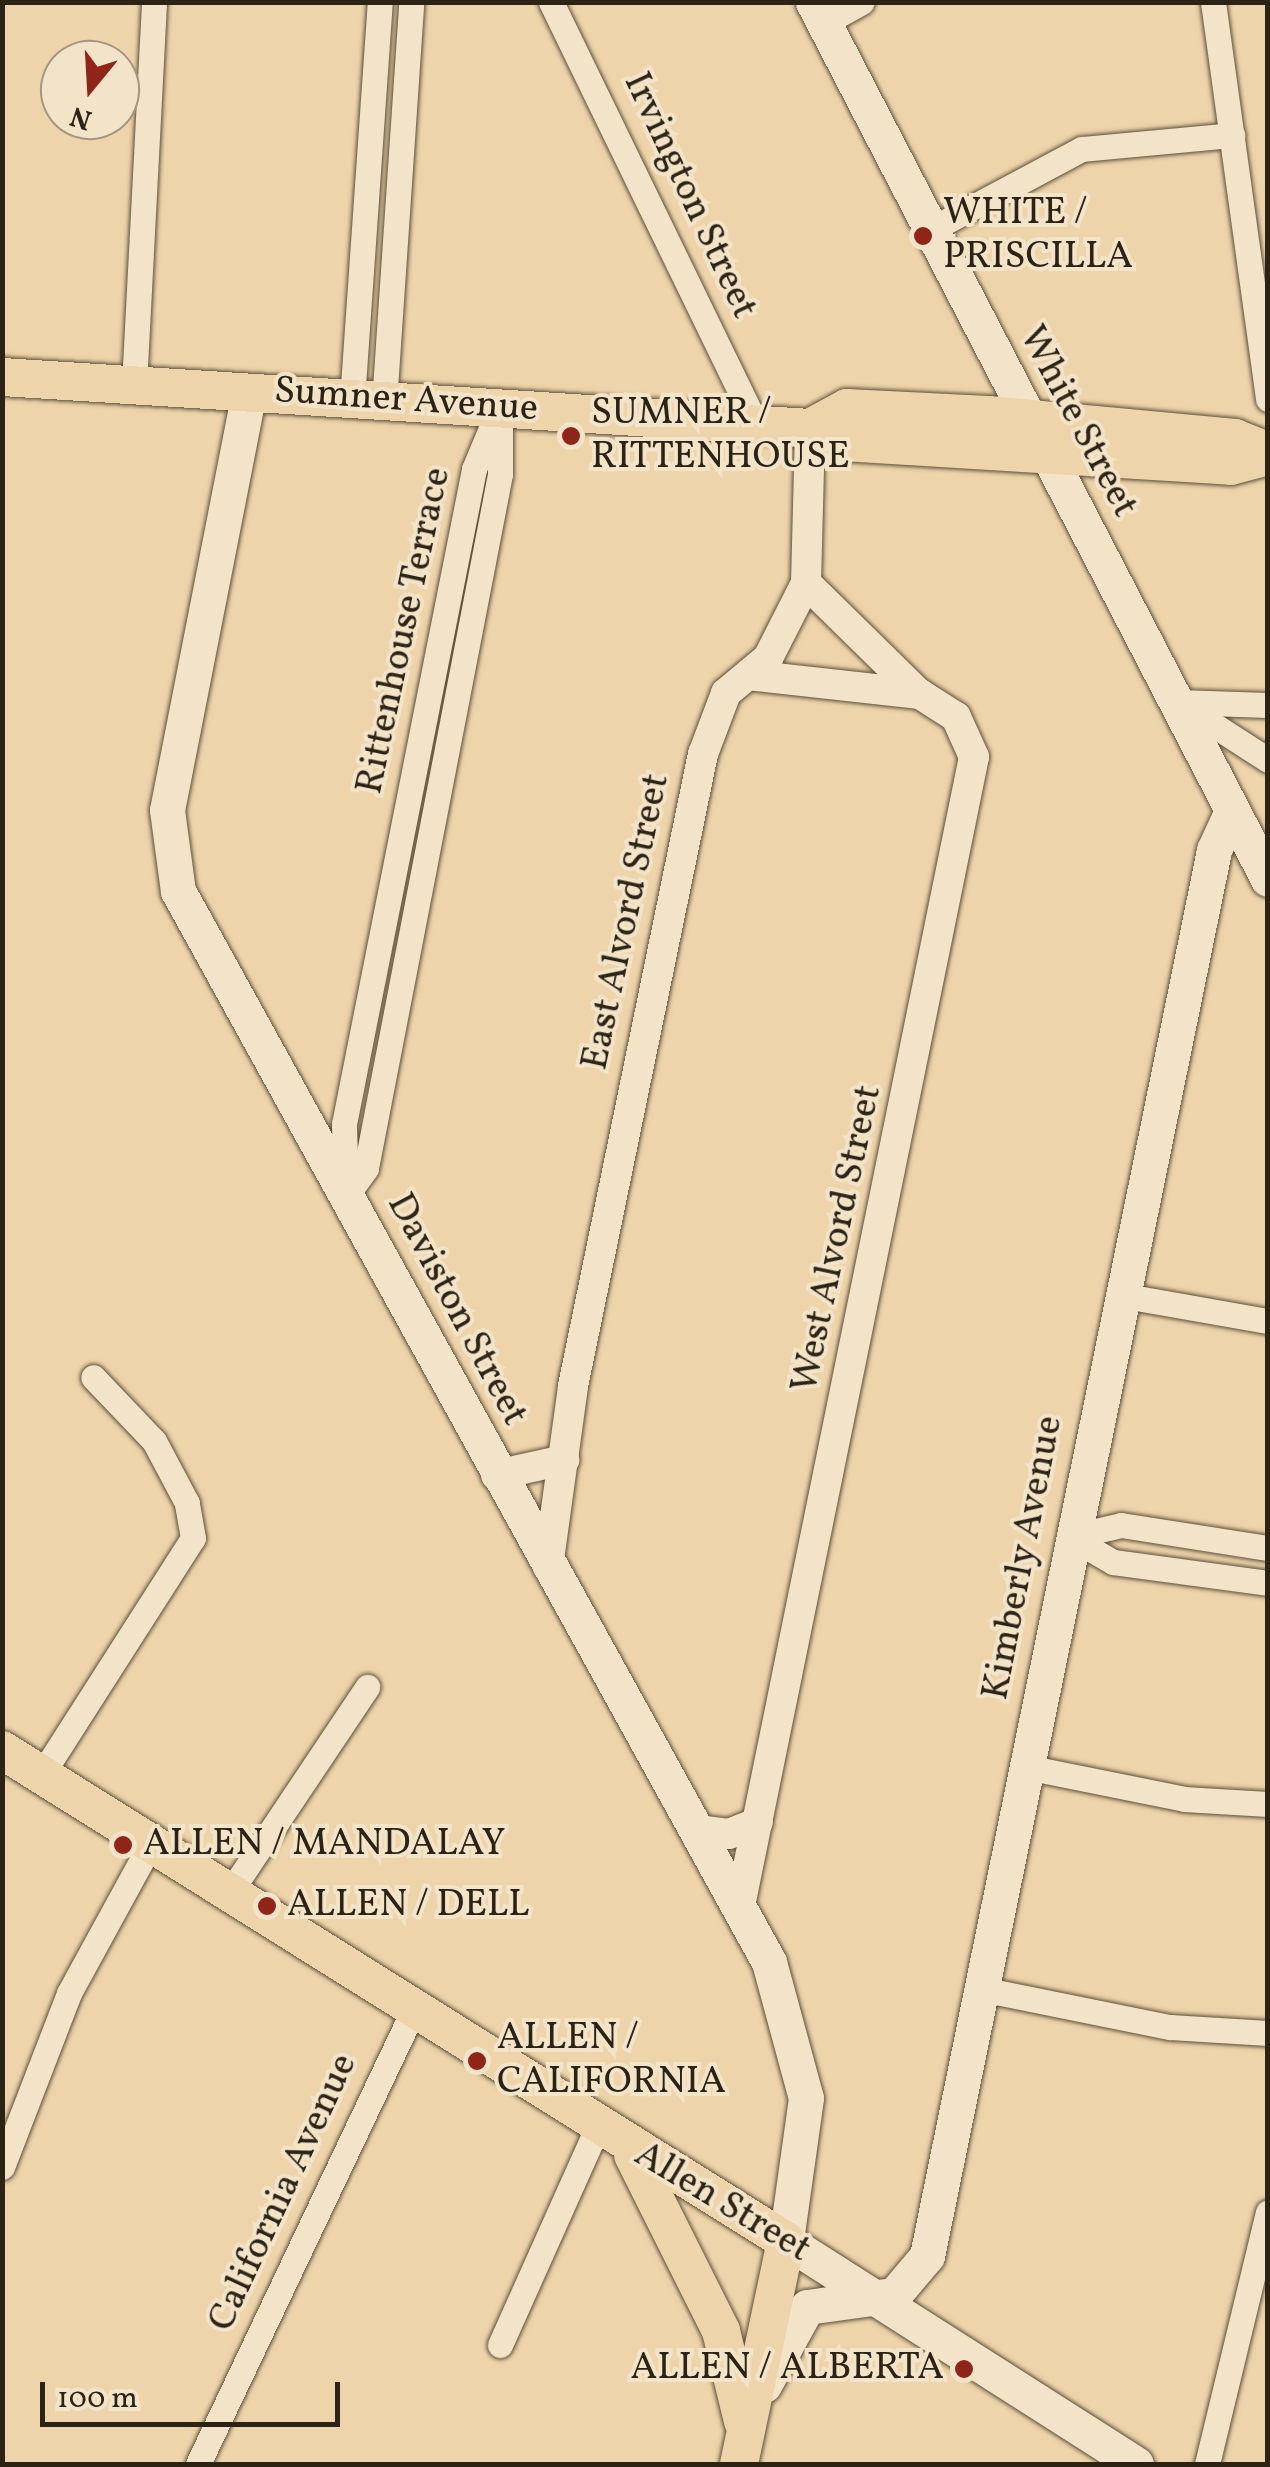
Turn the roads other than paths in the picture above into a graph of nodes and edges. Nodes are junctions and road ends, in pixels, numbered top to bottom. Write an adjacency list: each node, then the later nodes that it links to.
1 (154, 2): 11 (street)
2 (380, 2): 14 (street)
3 (411, 2): 14 (street)
4 (551, 2): 17 (street, Irvington Street)
5 (862, 2): 7 (street)
6 (1213, 2): 8 (street)
7 (819, 13): 9 (main road, White Street)
8 (1232, 135): 9 (street); 13 (street)
9 (930, 230): 16 (main road, White Street)
10 (2, 377): 11 (main road, Sumner Avenue)
11 (134, 385): 12 (main road, Sumner Avenue)
12 (249, 392): 14 (main road, Sumner Avenue); 29 (main road, Daviston Street)
13 (1268, 399)
14 (368, 402): 15 (main road, Sumner Avenue)
15 (500, 407): 17 (main road, Sumner Avenue); 29 (street, Rittenhouse Terrace)
16 (1024, 419): 18 (main road, Sumner Avenue); 19 (main road, White Street); 20 (main road, Sumner Avenue)
17 (756, 424): 18 (main road, Sumner Avenue)
18 (810, 428): 19 (main road, Sumner Avenue); 21 (street, East Alvord Street)
19 (1044, 453): 20 (main road, Sumner Avenue); 24 (main road, White Street)
20 (1268, 454)
21 (806, 583): 22 (street, East Alvord Street); 23 (street, West Alvord Street)
22 (748, 674): 23 (street); 33 (street, East Alvord Street)
23 (920, 694): 44 (street, West Alvord Street)
24 (1178, 702): 25 (street); 26 (street); 27 (main road, White Street)
25 (1268, 705)
26 (1268, 760)
27 (1232, 813): 28 (main road, White Street); 30 (main road, Kimberly Avenue)
28 (1268, 879)
29 (346, 1196): 34 (main road, Daviston Street)
30 (1120, 1295): 31 (street); 35 (main road, Kimberly Avenue)
31 (1268, 1321)
32 (93, 1377): 42 (street)
33 (564, 1460): 34 (street); 37 (street, East Alvord Street)
34 (496, 1475): 37 (main road, Daviston Street)
35 (1070, 1538): 36 (street); 38 (street); 41 (main road, Kimberly Avenue)
36 (1267, 1548): 38 (street)
37 (548, 1567): 45 (main road, Daviston Street)
38 (1267, 1584)
39 (366, 1687): 47 (street)
40 (2, 1750): 42 (main road, Allen Street)
41 (1026, 1766): 43 (street); 49 (main road, Kimberly Avenue)
42 (42, 1774): 46 (main road, Allen Street)
43 (1268, 1804)
44 (758, 1822): 45 (street); 48 (street, West Alvord Street)
45 (697, 1830): 48 (main road, Daviston Street)
46 (150, 1842): 47 (main road, Allen Street); 53 (street)
47 (230, 1892): 50 (main road, Allen Street)
48 (740, 1906): 55 (main road, Daviston Street)
49 (981, 1989): 51 (street); 56 (main road, Kimberly Avenue)
50 (414, 2010): 52 (main road, Allen Street); 59 (street, California Avenue)
51 (1268, 2033)
52 (612, 2135): 55 (main road, Allen Street); 57 (street); 58 (main road)
53 (2, 2167)
54 (1268, 2212): 61 (street)
55 (786, 2241): 56 (main road, Allen Street); 58 (main road)
56 (879, 2300): 58 (main road); 60 (main road, Allen Street)
57 (500, 2345)
58 (743, 2449)
59 (198, 2464)
60 (1136, 2464)
61 (1207, 2464)

